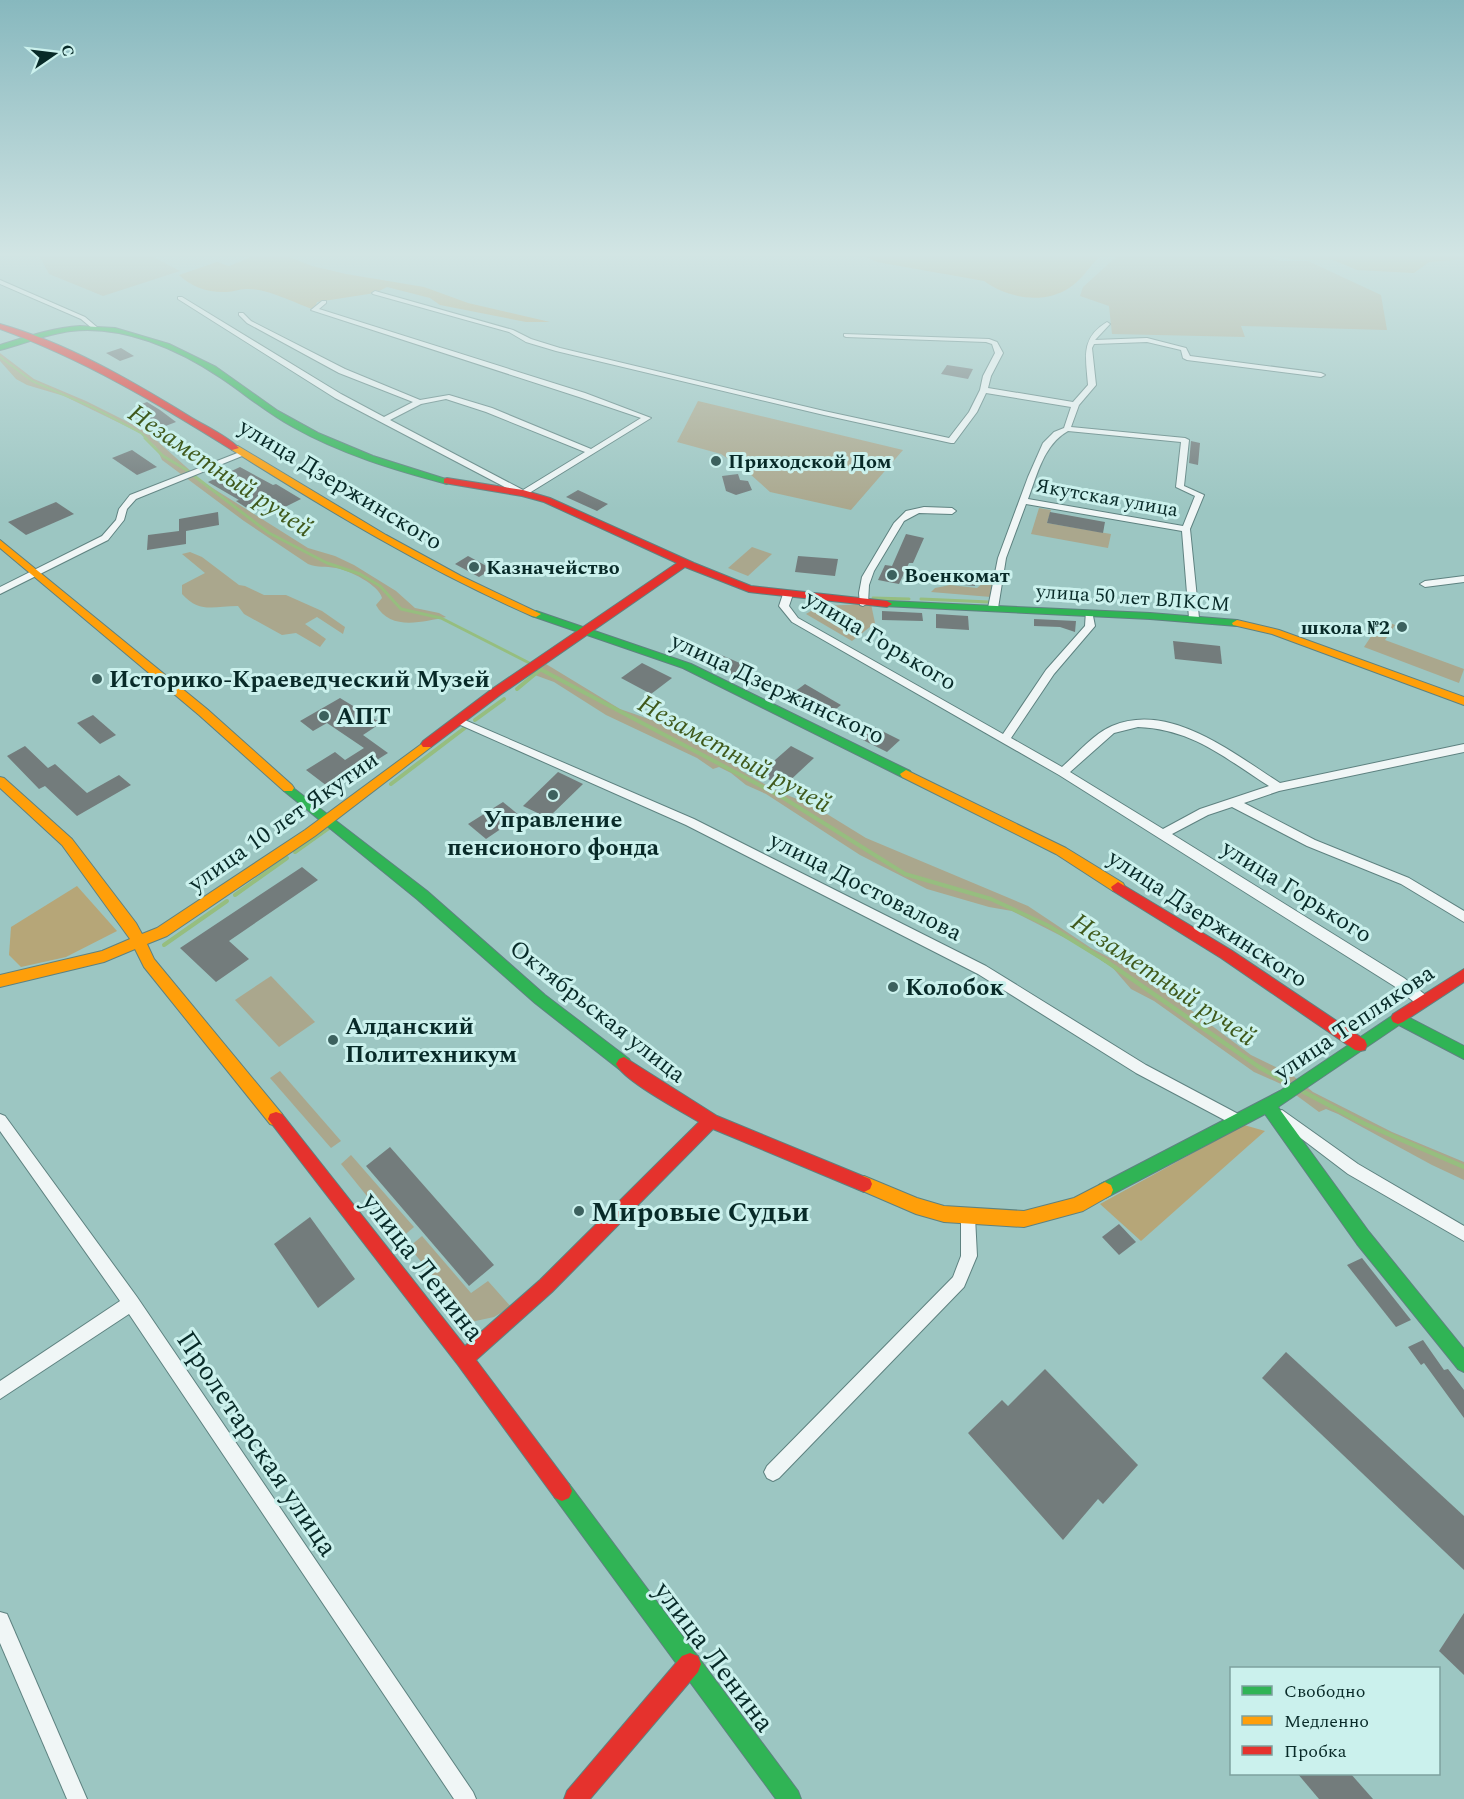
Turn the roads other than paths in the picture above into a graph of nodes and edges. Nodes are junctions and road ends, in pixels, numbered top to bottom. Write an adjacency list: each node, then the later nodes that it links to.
1 (20, 341): 12 (main road)
2 (45, 341): 20 (main road, улица Дзержинского)
3 (154, 341): 21 (main road)
4 (249, 341): 17 (street, улица Горького)
5 (285, 341): 15 (street)
6 (412, 341): 19 (street)
7 (531, 341): 14 (street)
8 (990, 341): 14 (street)
9 (1118, 341): 11 (street)
10 (1143, 341): 13 (street)
11 (1091, 342): 16 (street)
12 (1, 347)
13 (1321, 375)
14 (984, 390): 16 (street)
15 (419, 402): 17 (street); 19 (street)
16 (1075, 405): 18 (street)
17 (384, 420): 21 (street, улица Горького)
18 (1067, 429): 22 (street); 24 (street)
19 (592, 452): 21 (street)
20 (243, 454): 27 (street); 36 (main road, улица Дзержинского)
21 (523, 493): 26 (main road, улица Горького)
22 (1023, 501): 24 (street, Якутская улица); 33 (street)
23 (952, 511): 32 (street)
24 (1186, 529): 35 (street)
25 (0, 543): 27 (main road, Октябрьская улица)
26 (684, 562): 31 (main road, улица Горького); 36 (main road, улица 10 лет Якутии)
27 (34, 573): 30 (street); 45 (main road, Октябрьская улица)
28 (1464, 579): 29 (street)
29 (1425, 584)
30 (0, 591)
31 (788, 594): 32 (main road, улица 50 лет ВЛКСМ); 39 (street, улица Горького)
32 (863, 603): 33 (main road, улица 50 лет ВЛКСМ)
33 (993, 608): 34 (main road, улица 50 лет ВЛКСМ)
34 (1089, 613): 35 (main road, улица 50 лет ВЛКСМ); 39 (street)
35 (1194, 618): 37 (main road, улица 50 лет ВЛКСМ)
36 (585, 631): 38 (main road, улица 10 лет Якутии); 53 (main road, улица Дзержинского)
37 (1464, 700)
38 (460, 721): 45 (main road, улица 10 лет Якутии); 57 (street, улица Достовалова)
39 (1005, 739): 41 (street, улица Горького)
40 (1464, 748): 43 (street)
41 (1063, 772): 43 (street); 46 (street, улица Горького)
42 (0, 780): 48 (main road, улица Ленина)
43 (1278, 787): 44 (street)
44 (1235, 803): 46 (street); 47 (street)
45 (327, 821): 48 (main road, улица 10 лет Якутии); 58 (main road, Октябрьская улица)
46 (1163, 834): 51 (street, улица Горького)
47 (1464, 917)
48 (140, 944): 50 (main road, улица 10 лет Якутии); 62 (main road, улица Ленина)
49 (1464, 975): 51 (main road, улица Теплякова)
50 (0, 981)
51 (1423, 1000): 52 (main road, улица Теплякова)
52 (1399, 1018): 53 (main road, улица Теплякова); 54 (main road)
53 (1360, 1045): 55 (main road, улица Теплякова)
54 (1464, 1053)
55 (1268, 1106): 57 (main road, Октябрьская улица); 60 (street); 63 (main road)
56 (0, 1120): 61 (street, Пролетарская улица)
57 (1237, 1120): 59 (main road, Октябрьская улица)
58 (711, 1121): 59 (main road, Октябрьская улица); 62 (main road)
59 (968, 1217): 65 (street)
60 (1464, 1234)
61 (131, 1303): 64 (street); 69 (street, Пролетарская улица)
62 (464, 1359): 67 (main road, улица Ленина)
63 (1464, 1363)
64 (0, 1391)
65 (773, 1472)
66 (0, 1621): 68 (street)
67 (690, 1664): 70 (main road); 71 (main road, улица Ленина)
68 (77, 1799)
69 (466, 1799)
70 (575, 1799)
71 (790, 1799)

